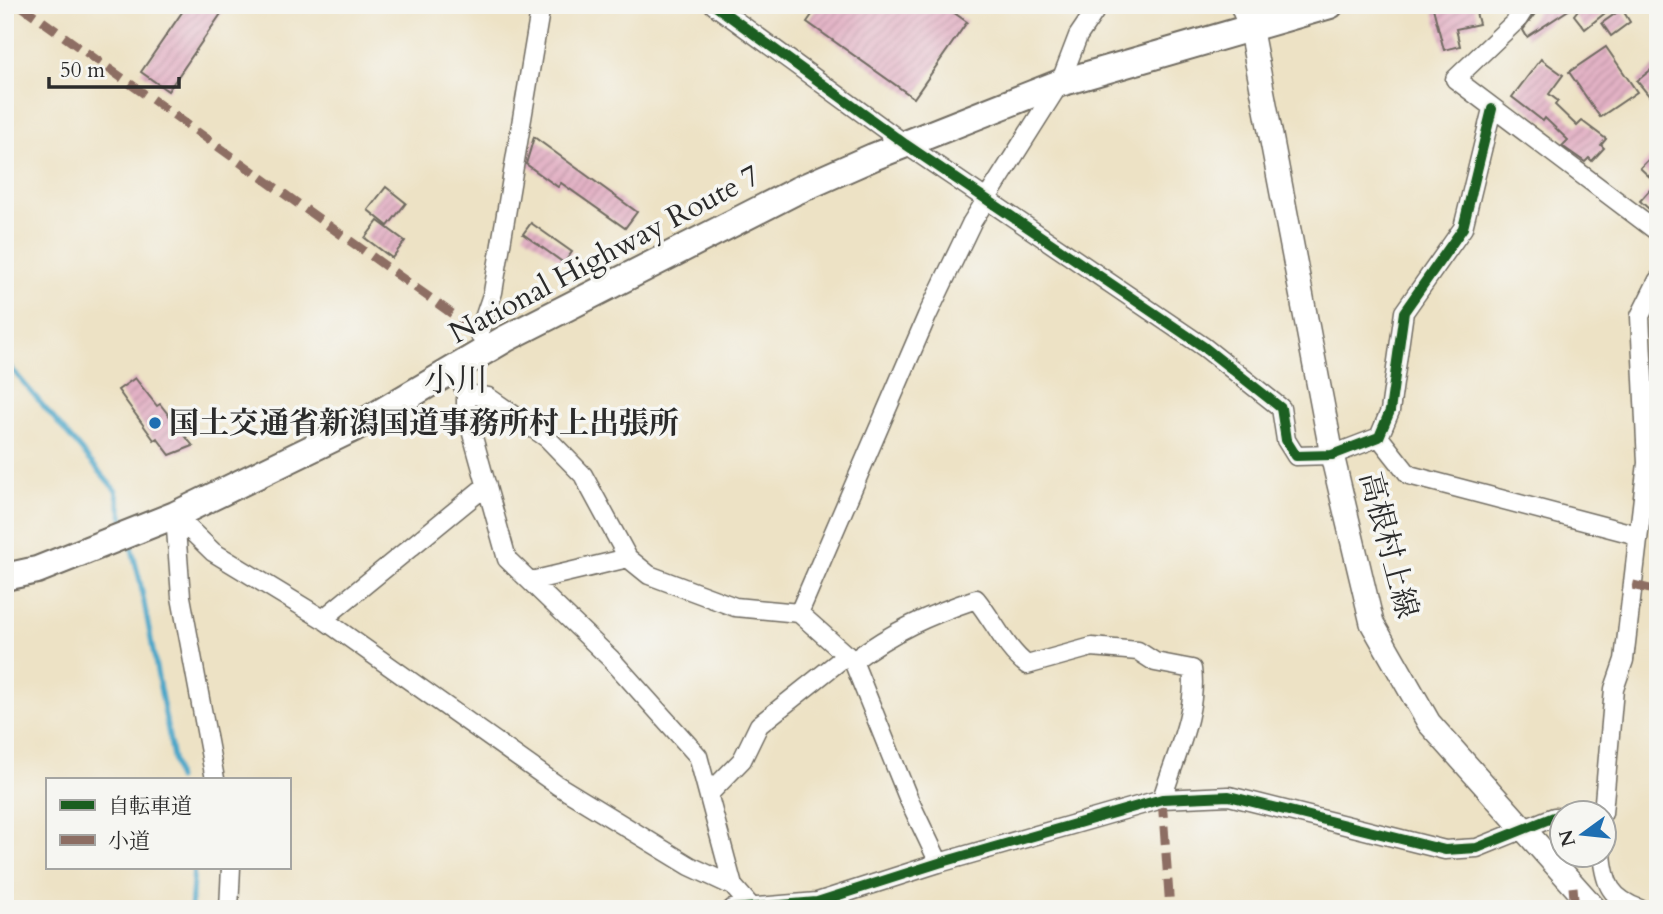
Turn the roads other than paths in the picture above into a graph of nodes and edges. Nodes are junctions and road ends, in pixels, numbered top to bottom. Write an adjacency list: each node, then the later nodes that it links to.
1 (541, 5): 13 (street)
2 (714, 5): 9 (street)
3 (1099, 5): 7 (street)
4 (1330, 5): 6 (highway, National Highway Route 7)
5 (1527, 5): 8 (street)
6 (1246, 16): 7 (highway, National Highway Route 7); 17 (main road, 高根村上線)
7 (1060, 83): 9 (highway, National Highway Route 7); 10 (street)
8 (1492, 109): 11 (street); 16 (street)
9 (905, 144): 10 (street); 13 (highway, National Highway Route 7)
10 (986, 198): 17 (street); 24 (street)
11 (1658, 232)
12 (1658, 280): 20 (street)
13 (488, 351): 14 (highway, National Highway Route 7)
14 (456, 369): 15 (street); 19 (highway, National Highway Route 7)
15 (466, 394): 18 (street); 21 (street)
16 (1380, 437): 17 (street); 20 (street)
17 (1332, 455): 32 (main road, 高根村上線)
18 (487, 485): 23 (street); 25 (street)
19 (175, 515): 22 (highway, National Highway Route 7); 25 (street); 27 (street)
20 (1637, 535): 30 (street)
21 (628, 558): 23 (street); 24 (street)
22 (5, 577)
23 (531, 581): 28 (street)
24 (799, 613): 26 (street)
25 (323, 619): 36 (street)
26 (850, 658): 28 (street); 29 (street); 33 (street)
27 (215, 778)
28 (709, 794): 36 (street)
29 (1162, 799): 32 (street); 33 (street)
30 (1604, 799)
31 (1548, 820): 32 (street)
32 (1524, 831): 40 (main road, 高根村上線)
33 (939, 863): 37 (street)
34 (232, 869): 38 (street)
35 (1604, 869): 41 (street)
36 (733, 886): 37 (street)
37 (752, 907): 39 (street)
38 (229, 909)
39 (732, 909)
40 (1595, 909)
41 (1640, 909)

